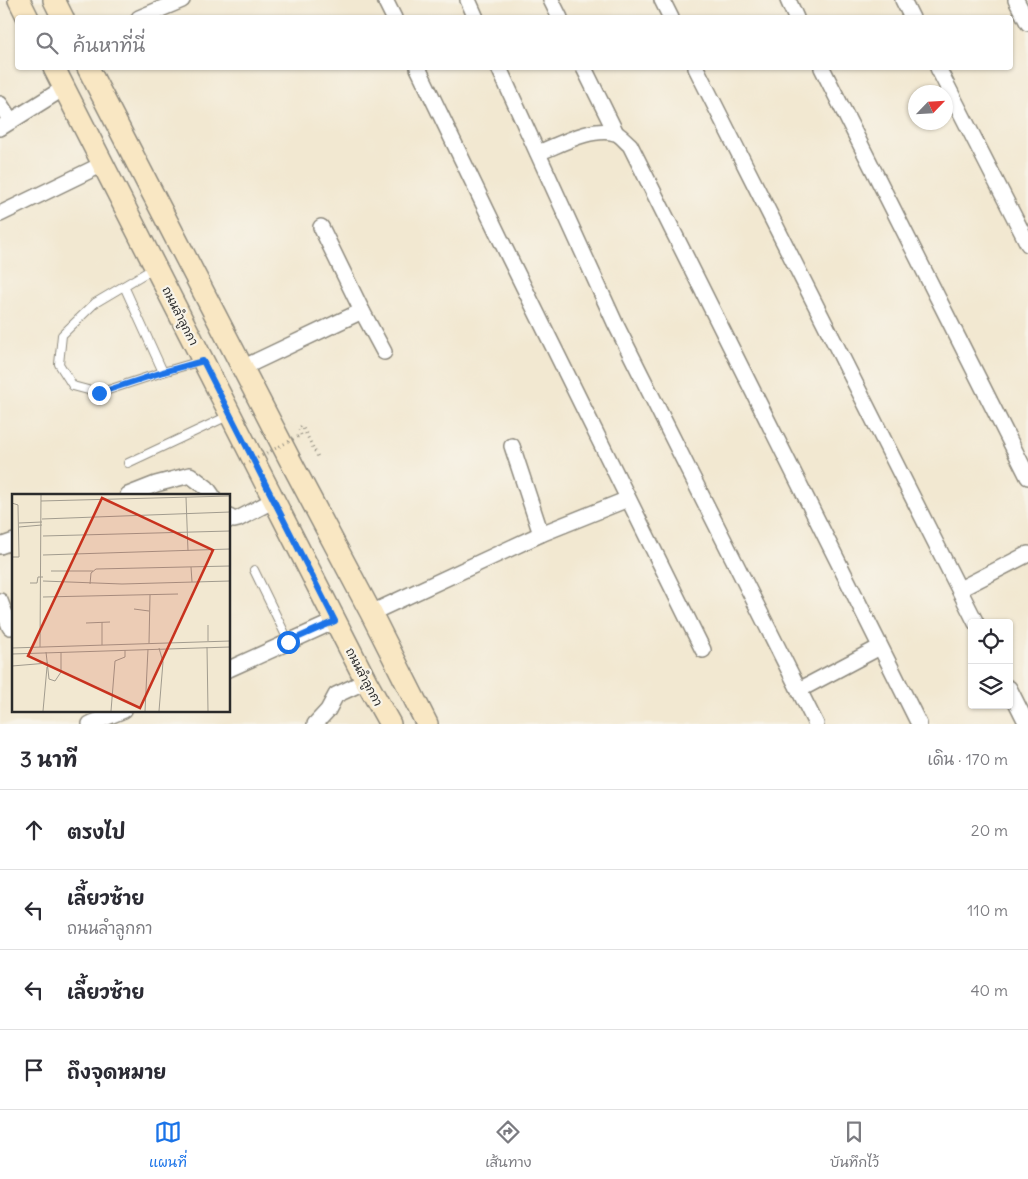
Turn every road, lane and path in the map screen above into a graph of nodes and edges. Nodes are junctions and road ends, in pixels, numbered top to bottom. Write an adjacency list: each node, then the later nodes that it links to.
1 (19, 0): 11 (main road)
2 (54, 0): 12 (main road)
3 (182, 0): 13 (street)
4 (385, 0): 14 (street)
5 (468, 0): 15 (street)
6 (551, 0): 16 (street)
7 (662, 0): 17 (street)
8 (788, 0): 18 (street)
9 (903, 0): 19 (street)
10 (1016, 0): 20 (street)
11 (26, 15)
12 (62, 15)
13 (146, 15)
14 (392, 15)
15 (475, 15)
16 (558, 15)
17 (669, 15)
18 (795, 15)
19 (910, 15)
20 (1028, 23)
21 (55, 70): 29 (main road, ถนนลำลูกกา)
22 (89, 70): 43 (main road, ถนนลำลูกกา)
23 (419, 70): 53 (street)
24 (500, 70): 33 (street)
25 (585, 70): 32 (street)
26 (697, 70): 61 (street)
27 (823, 70): 50 (street)
28 (939, 70): 37 (street)
29 (64, 88): 31 (street); 34 (main road, ถนนลำลูกกา)
30 (0, 104): 31 (street)
31 (6, 124)
32 (616, 133): 33 (street); 68 (street)
33 (538, 153): 72 (street)
34 (103, 164): 35 (street); 38 (main road, ถนนลำลูกกา)
35 (0, 214)
36 (321, 227): 40 (street)
37 (1028, 244)
38 (155, 267): 39 (lane); 42 (main road, ถนนลำลูกกา)
39 (124, 286): 44 (lane); 44 (lane)
40 (362, 311): 41 (street); 43 (street)
41 (384, 352)
42 (203, 361): 44 (lane); 45 (main road, ถนนลำลูกกา)
43 (242, 368): 63 (main road, ถนนลำลูกกา)
44 (163, 372)
45 (230, 415): 48 (lane); 54 (main road, ถนนลำลูกกา)
46 (512, 446): 56 (street)
47 (319, 459): 49 (path, bridge)
48 (128, 462)
49 (244, 465)
50 (1028, 476)
51 (131, 494): 52 (street)
52 (211, 494)
53 (628, 499): 56 (street); 69 (street)
54 (274, 500): 55 (street); 65 (main road, ถนนลำลูกกา)
55 (230, 517)
56 (541, 534): 63 (street)
57 (12, 542): 58 (street)
58 (0, 546)
59 (1028, 554): 61 (street)
60 (254, 570): 67 (lane)
61 (960, 589): 64 (street)
62 (0, 600): 66 (street)
63 (371, 613): 78 (main road, ถนนลำลูกกา); 79 (main road, ถนนลำลูกกา)
64 (974, 619)
65 (335, 621): 67 (street); 71 (main road, ถนนลำลูกกา)
66 (10, 627)
67 (288, 642): 70 (street)
68 (880, 647): 72 (street); 81 (street)
69 (703, 650)
70 (230, 668)
71 (366, 681): 76 (street); 77 (main road, ถนนลำลูกกา)
72 (799, 690): 80 (street)
73 (1013, 696): 82 (street)
74 (119, 712): 75 (street)
75 (90, 724)
76 (315, 724)
77 (390, 724)
78 (413, 724)
79 (426, 724)
80 (816, 724)
81 (919, 724)
82 (1027, 724)

